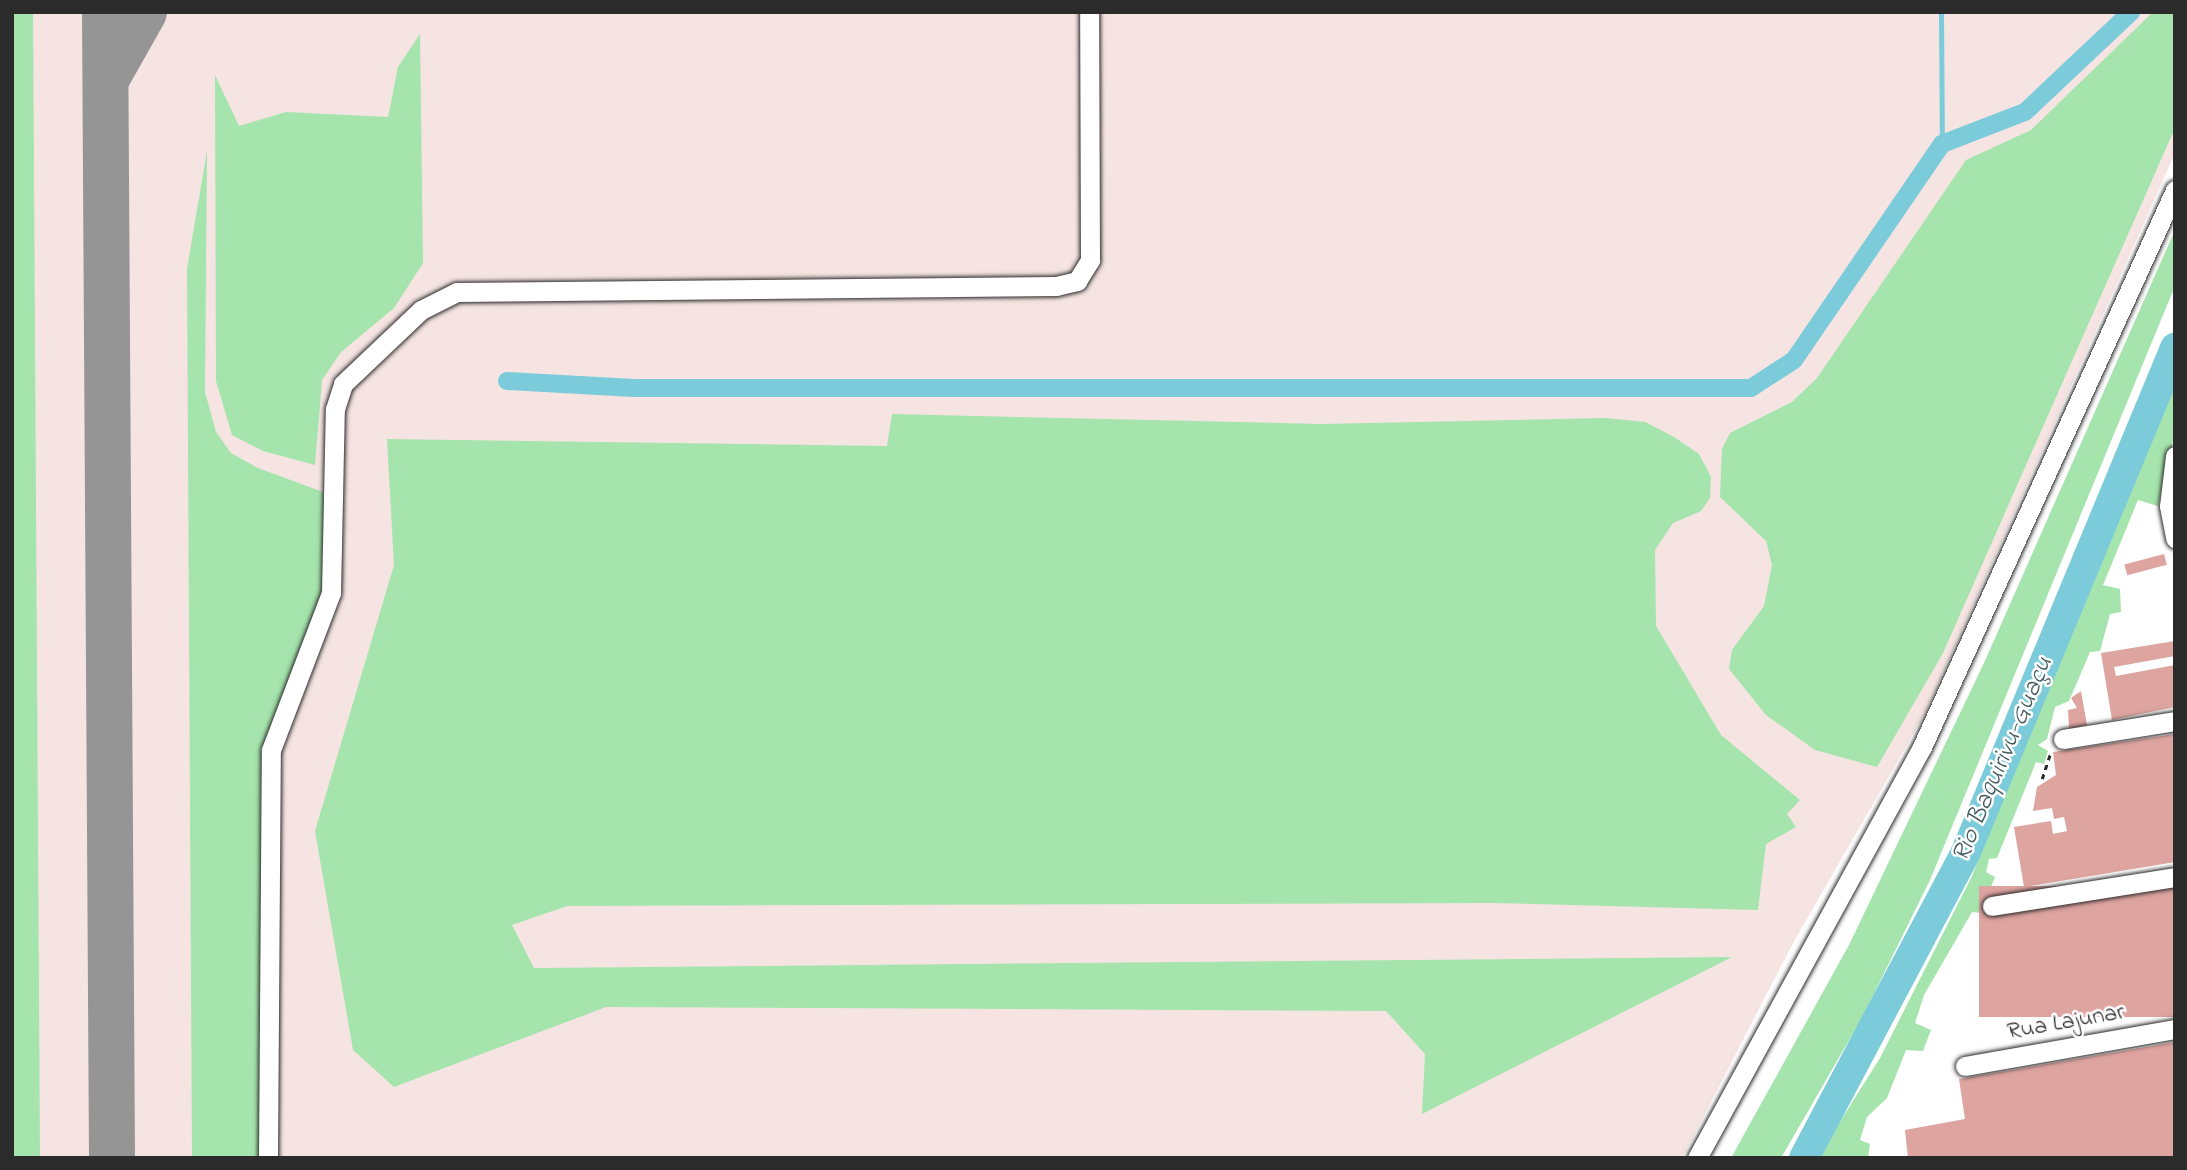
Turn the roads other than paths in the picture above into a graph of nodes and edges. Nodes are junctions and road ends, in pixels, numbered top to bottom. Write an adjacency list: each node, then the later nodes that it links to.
1 (1089, 12): 11 (street)
2 (2175, 190): 12 (street)
3 (2175, 456): 4 (street)
4 (2175, 538)
5 (2175, 721): 6 (street)
6 (2063, 739)
7 (2175, 877): 8 (street)
8 (1992, 906)
9 (2175, 1029): 10 (street, Rua Lajunar)
10 (1965, 1066)
11 (268, 1158)
12 (1697, 1158)

